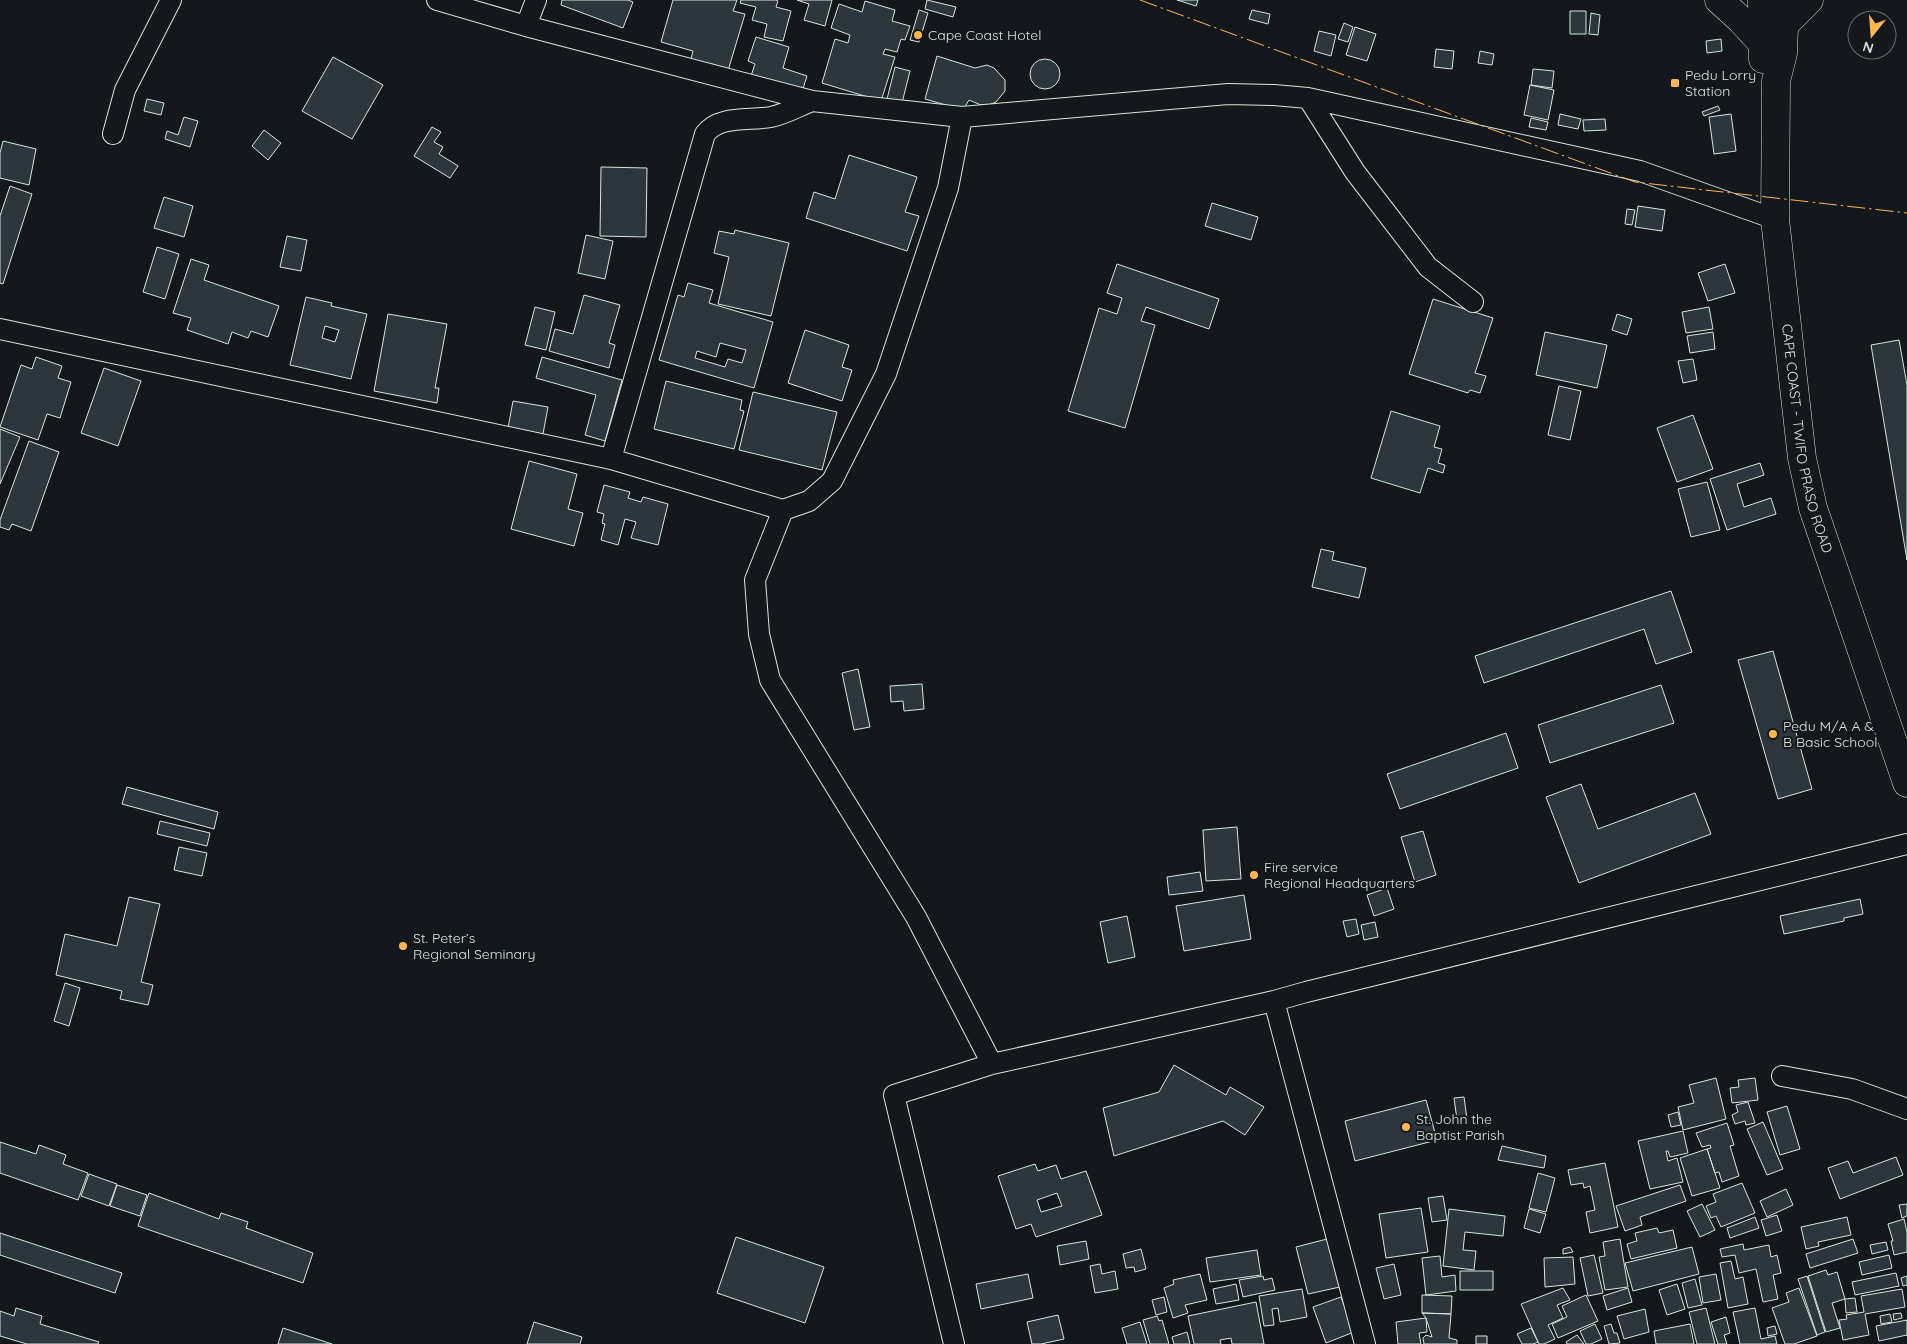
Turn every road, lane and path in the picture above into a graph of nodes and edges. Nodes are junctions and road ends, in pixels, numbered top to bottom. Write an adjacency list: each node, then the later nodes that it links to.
1 (171, 0): 14 (street)
2 (437, 0): 8 (street)
3 (536, 0): 8 (street)
4 (1719, 0): 9 (main road)
5 (1762, 0): 9 (main road)
6 (1809, 0): 7 (main road)
7 (1785, 12): 10 (main road, CAPE COAST - TWIFO PRASO ROAD)
8 (526, 26): 12 (street)
9 (1762, 44): 10 (main road)
10 (1776, 81): 15 (main road, CAPE COAST - TWIFO PRASO ROAD)
11 (1308, 98): 13 (street); 15 (street); 16 (street)
12 (812, 101): 13 (street); 18 (street)
13 (962, 117): 19 (street)
14 (112, 134)
15 (1775, 219): 20 (main road, CAPE COAST - TWIFO PRASO ROAD)
16 (1473, 302)
17 (0, 328): 18 (street)
18 (612, 459): 19 (street)
19 (783, 510): 24 (street)
20 (1901, 749): 21 (main road, CAPE COAST - TWIFO PRASO ROAD)
21 (1907, 783)
22 (1907, 844): 23 (street)
23 (1274, 1002): 24 (street); 28 (street)
24 (992, 1064): 27 (street)
25 (1782, 1076): 26 (street)
26 (1907, 1109)
27 (954, 1344)
28 (1365, 1344)

